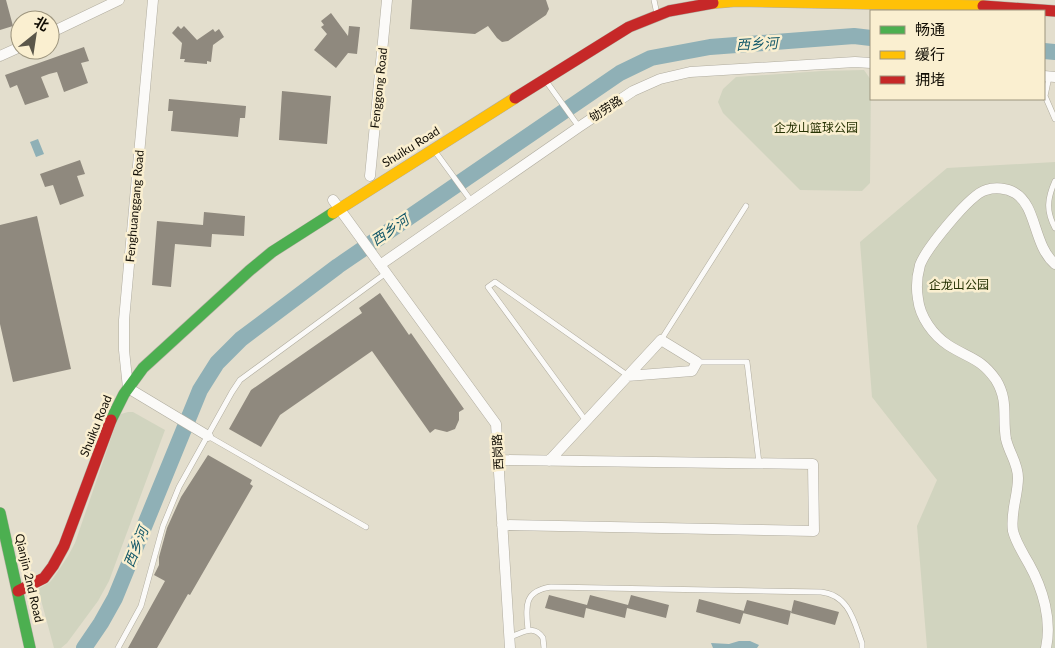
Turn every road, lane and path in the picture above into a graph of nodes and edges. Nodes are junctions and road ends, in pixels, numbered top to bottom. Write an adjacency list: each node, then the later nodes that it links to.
1 (119, 0): 9 (street)
2 (153, 0): 27 (street, Fenghuanggang Road)
3 (387, 0): 16 (street, Fenggong Road)
4 (670, 0): 7 (main road, Shuiku Road)
5 (1048, 0): 6 (main road)
6 (1055, 1)
7 (655, 6): 8 (main road, Shuiku Road); 12 (main road, Shuiku Road); 16 (main road, Shuiku Road)
8 (1039, 10)
9 (60, 28)
10 (870, 63): 14 (street, 劬劳路)
11 (1049, 76): 13 (lane)
12 (544, 79): 14 (lane); 15 (main road, Shuiku Road)
13 (1055, 119)
14 (579, 127): 18 (street, 劬劳路)
15 (434, 148): 18 (lane); 19 (main road, Shuiku Road)
16 (370, 176): 19 (main road, Shuiku Road)
17 (1055, 181): 21 (lane)
18 (470, 200): 24 (street, 劬劳路)
19 (332, 204): 24 (street, 西岗路); 29 (main road, Shuiku Road)
20 (746, 206): 25 (lane)
21 (1055, 228)
22 (287, 229): 27 (main road, Shuiku Road)
23 (1053, 260): 46 (street)
24 (383, 269): 31 (lane); 32 (street, 西岗路)
25 (661, 340): 26 (street); 28 (street)
26 (697, 362): 28 (street); 34 (lane)
27 (127, 374): 29 (street, Fenghuanggang Road); 38 (main road, Shuiku Road)
28 (628, 376): 30 (street); 30 (lane)
29 (128, 388): 31 (street); 38 (main road, Shuiku Road)
30 (586, 421): 33 (street)
31 (208, 436): 37 (lane); 42 (lane)
32 (499, 460): 33 (street); 36 (street, 西岗路)
33 (549, 461): 34 (street)
34 (759, 464): 36 (street)
35 (0, 513): 38 (main road, Qianjin 2nd Road)
36 (502, 525): 40 (street, 西岗路)
37 (366, 527)
38 (18, 591): 41 (main road, Qianjin 2nd Road)
39 (528, 630): 40 (lane); 44 (lane); 45 (lane)
40 (509, 637): 43 (street, 西岗路)
41 (30, 648)
42 (118, 648)
43 (510, 648)
44 (544, 648)
45 (862, 648)
46 (1046, 648)

